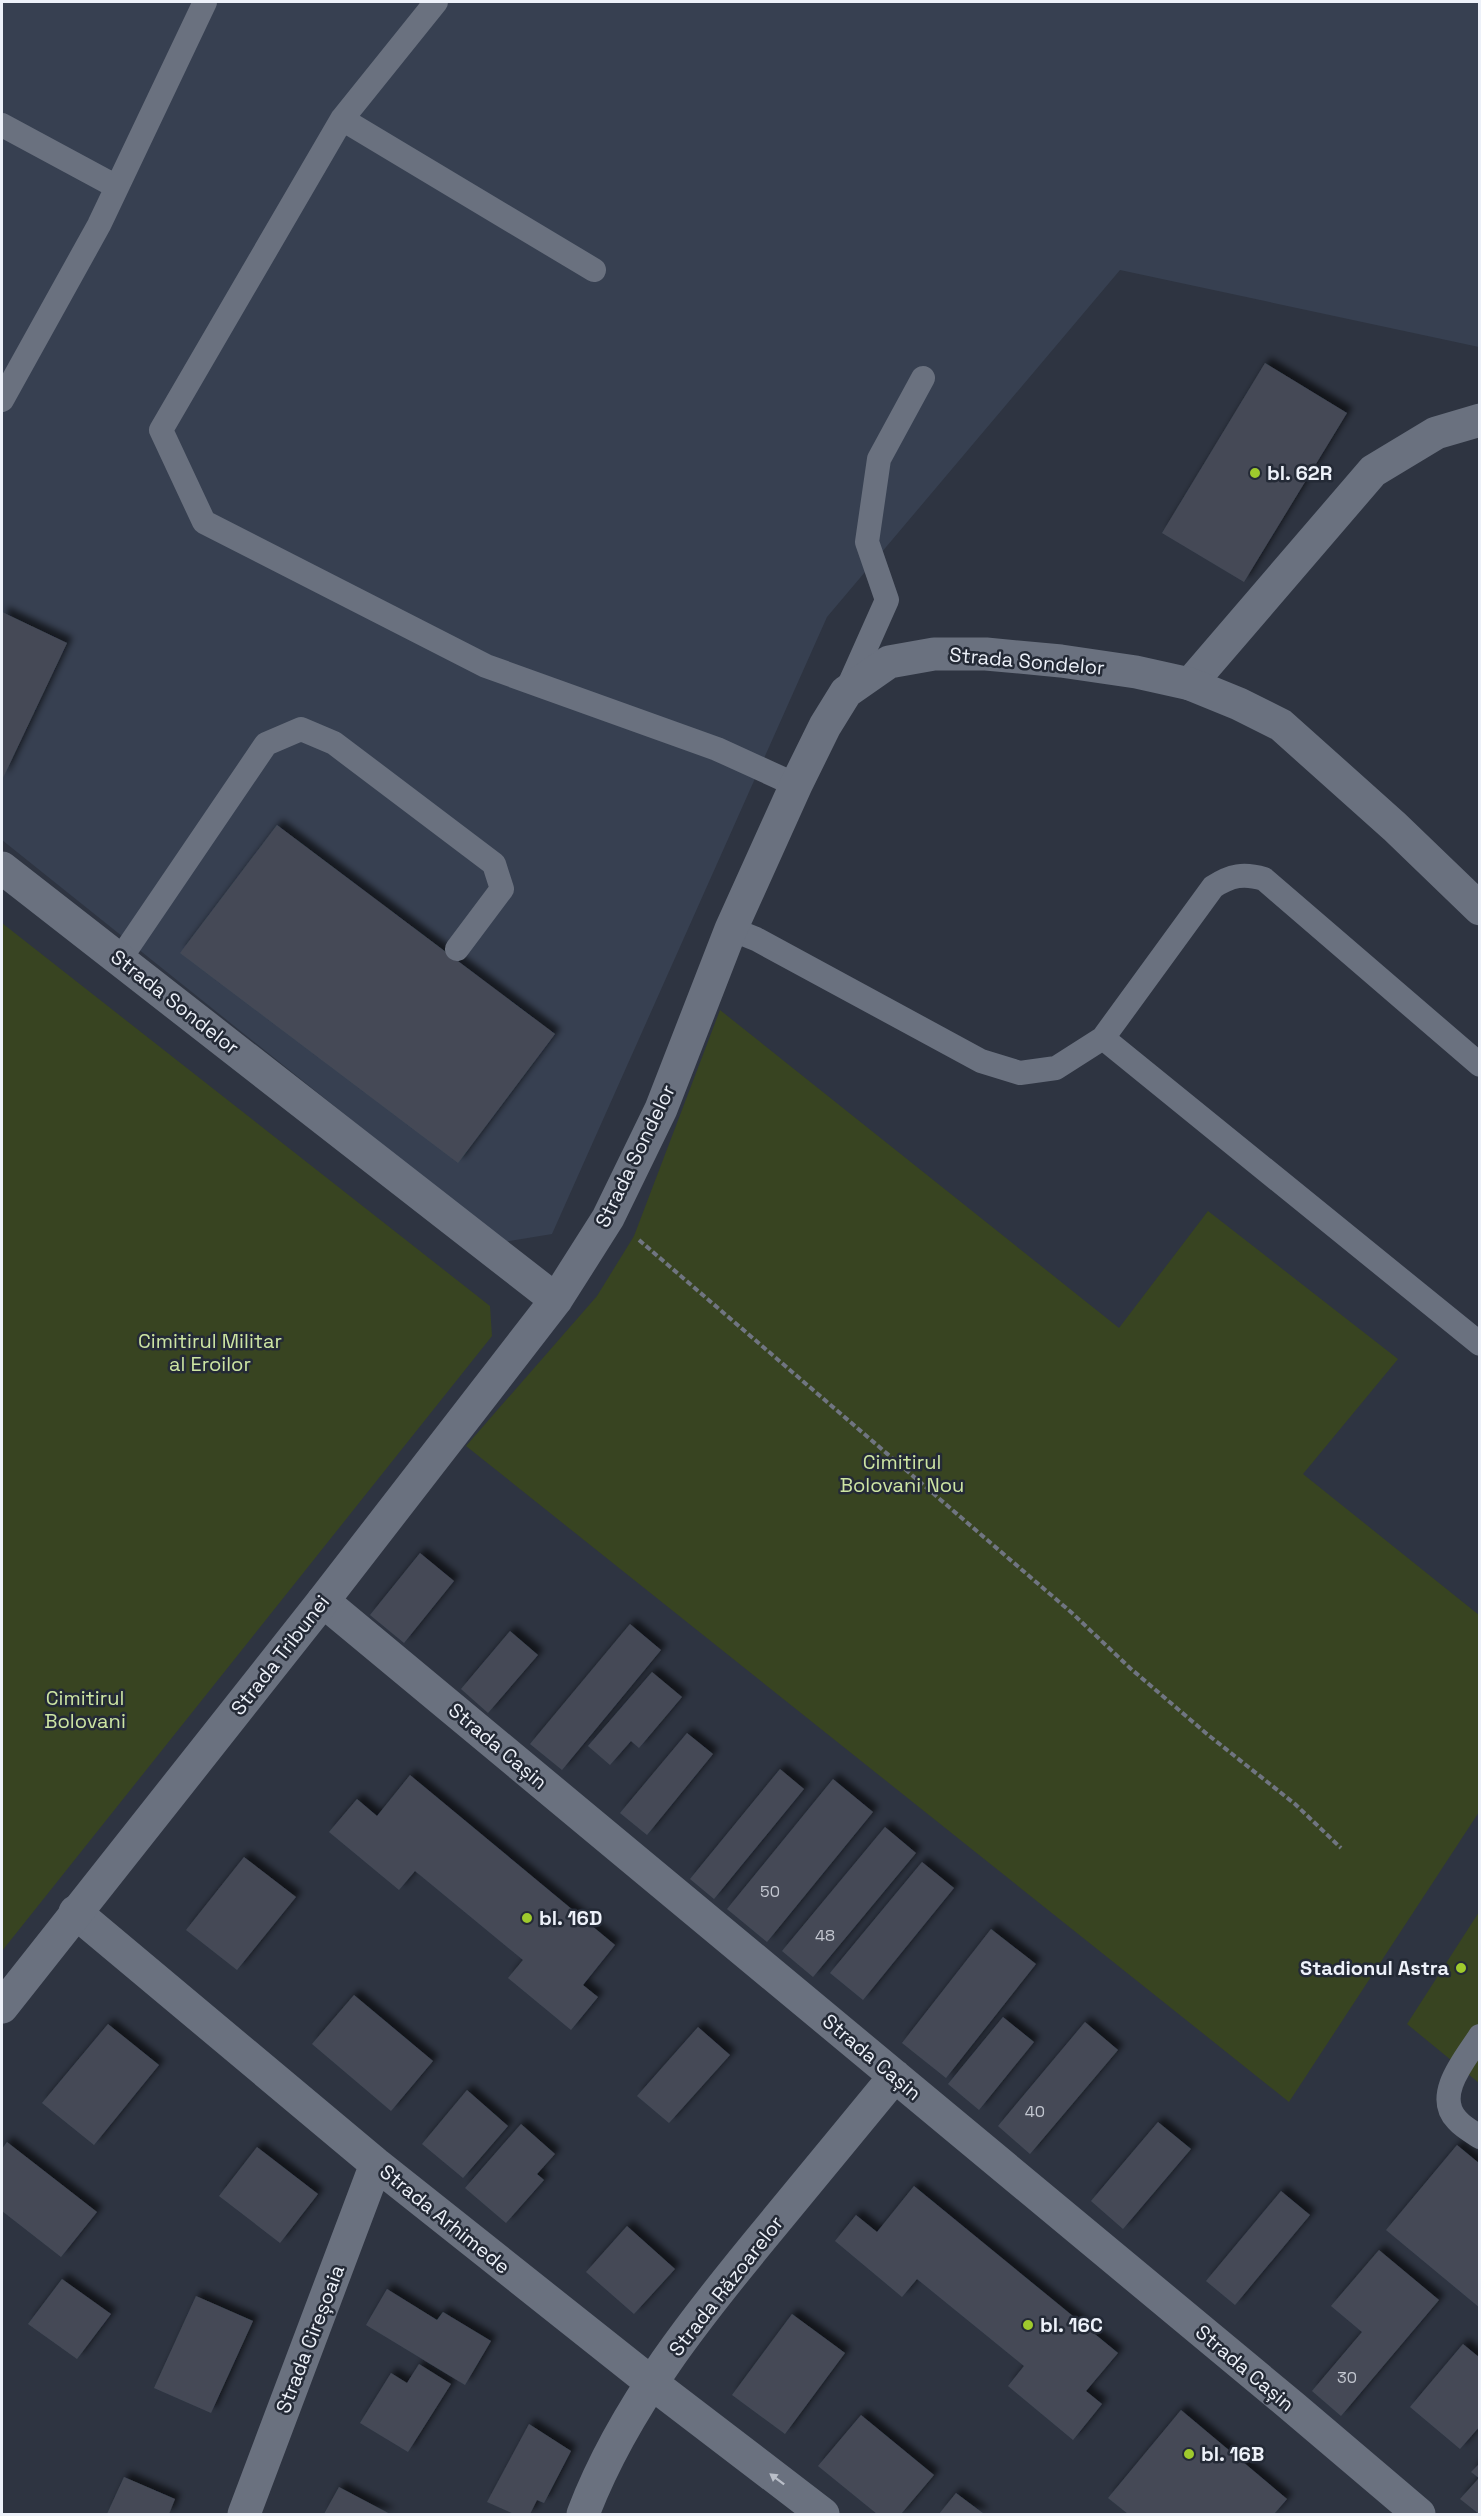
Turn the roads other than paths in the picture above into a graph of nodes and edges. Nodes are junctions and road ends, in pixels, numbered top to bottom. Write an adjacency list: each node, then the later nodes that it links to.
1 (205, 2): 5 (lane)
2 (436, 2): 3 (lane)
3 (342, 120): 6 (lane); 12 (lane)
4 (2, 125): 5 (lane)
5 (117, 187): 8 (lane)
6 (594, 270)
7 (923, 378): 11 (lane)
8 (2, 400)
9 (1479, 420): 10 (street)
10 (1190, 684): 11 (street, Strada Sondelor); 14 (street, Strada Sondelor)
11 (846, 692): 12 (street, Strada Sondelor)
12 (796, 785): 15 (street, Strada Sondelor)
13 (2, 868): 17 (street, Strada Sondelor)
14 (1479, 909)
15 (731, 929): 18 (lane); 20 (street, Strada Sondelor)
16 (457, 949): 17 (lane)
17 (120, 959): 20 (street, Strada Sondelor)
18 (1103, 1038): 19 (lane); 21 (lane)
19 (1479, 1065)
20 (556, 1300): 22 (street, Strada Tribunei)
21 (1479, 1344)
22 (323, 1601): 23 (street, Strada Tribunei); 26 (street, Strada Cașin)
23 (75, 1912): 24 (street, Strada Tribunei); 28 (street, Strada Arhimede)
24 (2, 2007)
25 (1479, 2036): 27 (lane)
26 (895, 2076): 29 (street, Strada Răzoarelor); 33 (street, Strada Cașin)
27 (1479, 2137)
28 (376, 2164): 29 (street, Strada Arhimede); 30 (street, Strada Cireșoaia)
29 (653, 2384): 31 (street, Strada Răzoarelor); 32 (street, Strada Arhimede, one-way to 29)
30 (244, 2514)
31 (583, 2514)
32 (823, 2514)
33 (1419, 2514)

